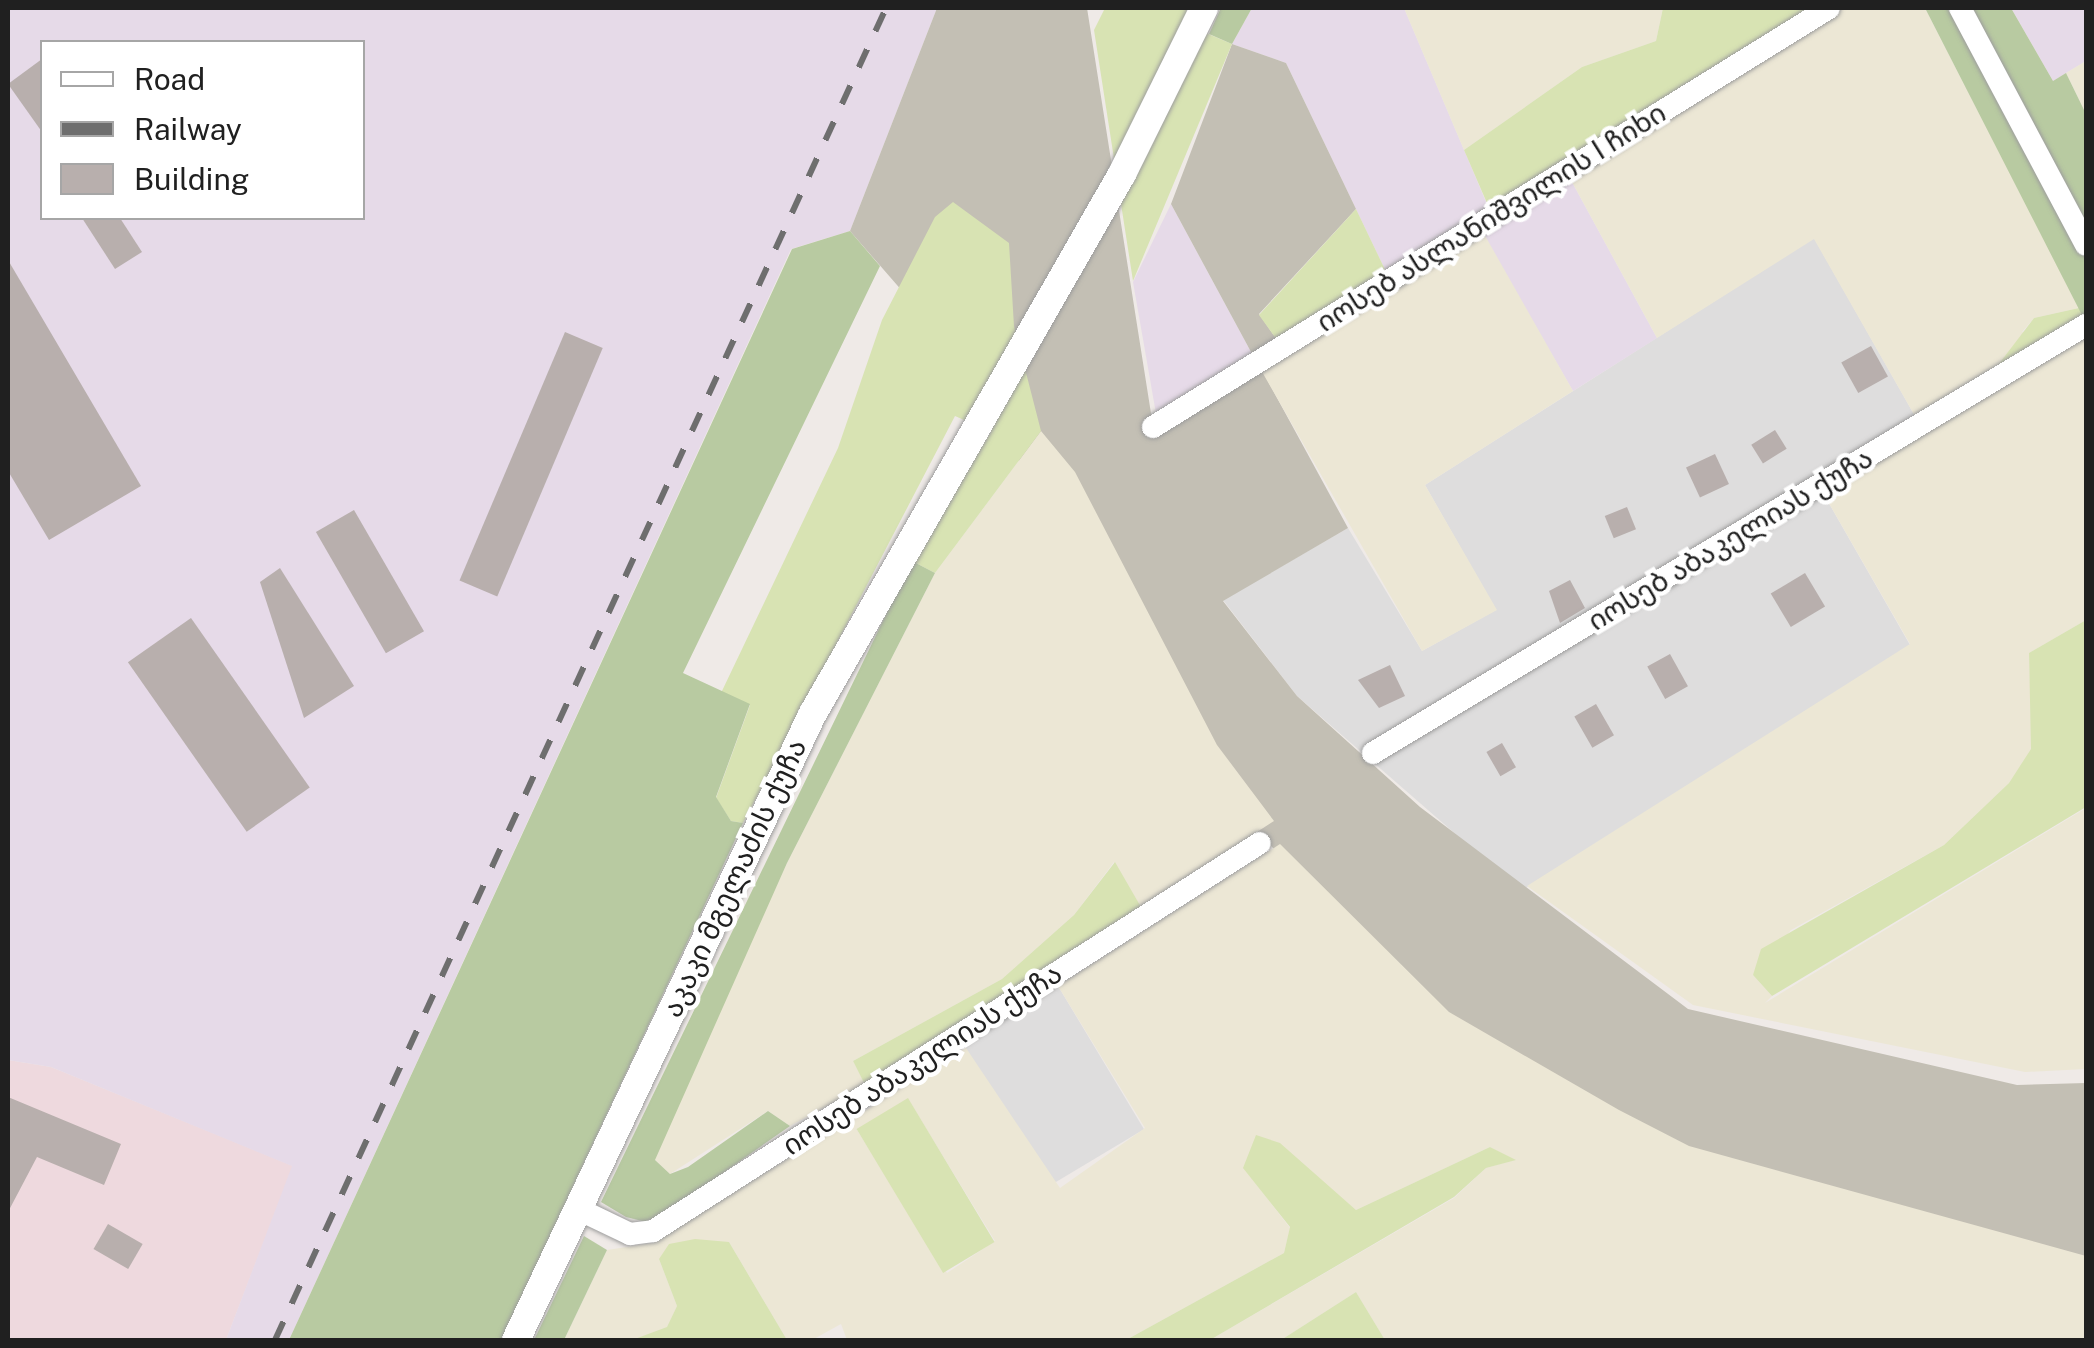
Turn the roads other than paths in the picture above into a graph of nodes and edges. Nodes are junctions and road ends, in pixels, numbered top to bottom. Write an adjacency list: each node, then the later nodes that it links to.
1 (1204, 8): 9 (street, აკაკი მგელაძის ქუჩა)
2 (1830, 8): 6 (street, იოსებ ასლანიშვილის I ჩიხი)
3 (1960, 8): 4 (street)
4 (2086, 244)
5 (2086, 325): 7 (street, იოსებ აბაკელიას ქუჩა)
6 (1153, 428)
7 (1373, 753)
8 (1260, 843): 9 (street, იოსებ აბაკელიას ქუჩა)
9 (578, 1209): 10 (street, აკაკი მგელაძის ქუჩა)
10 (516, 1340)

